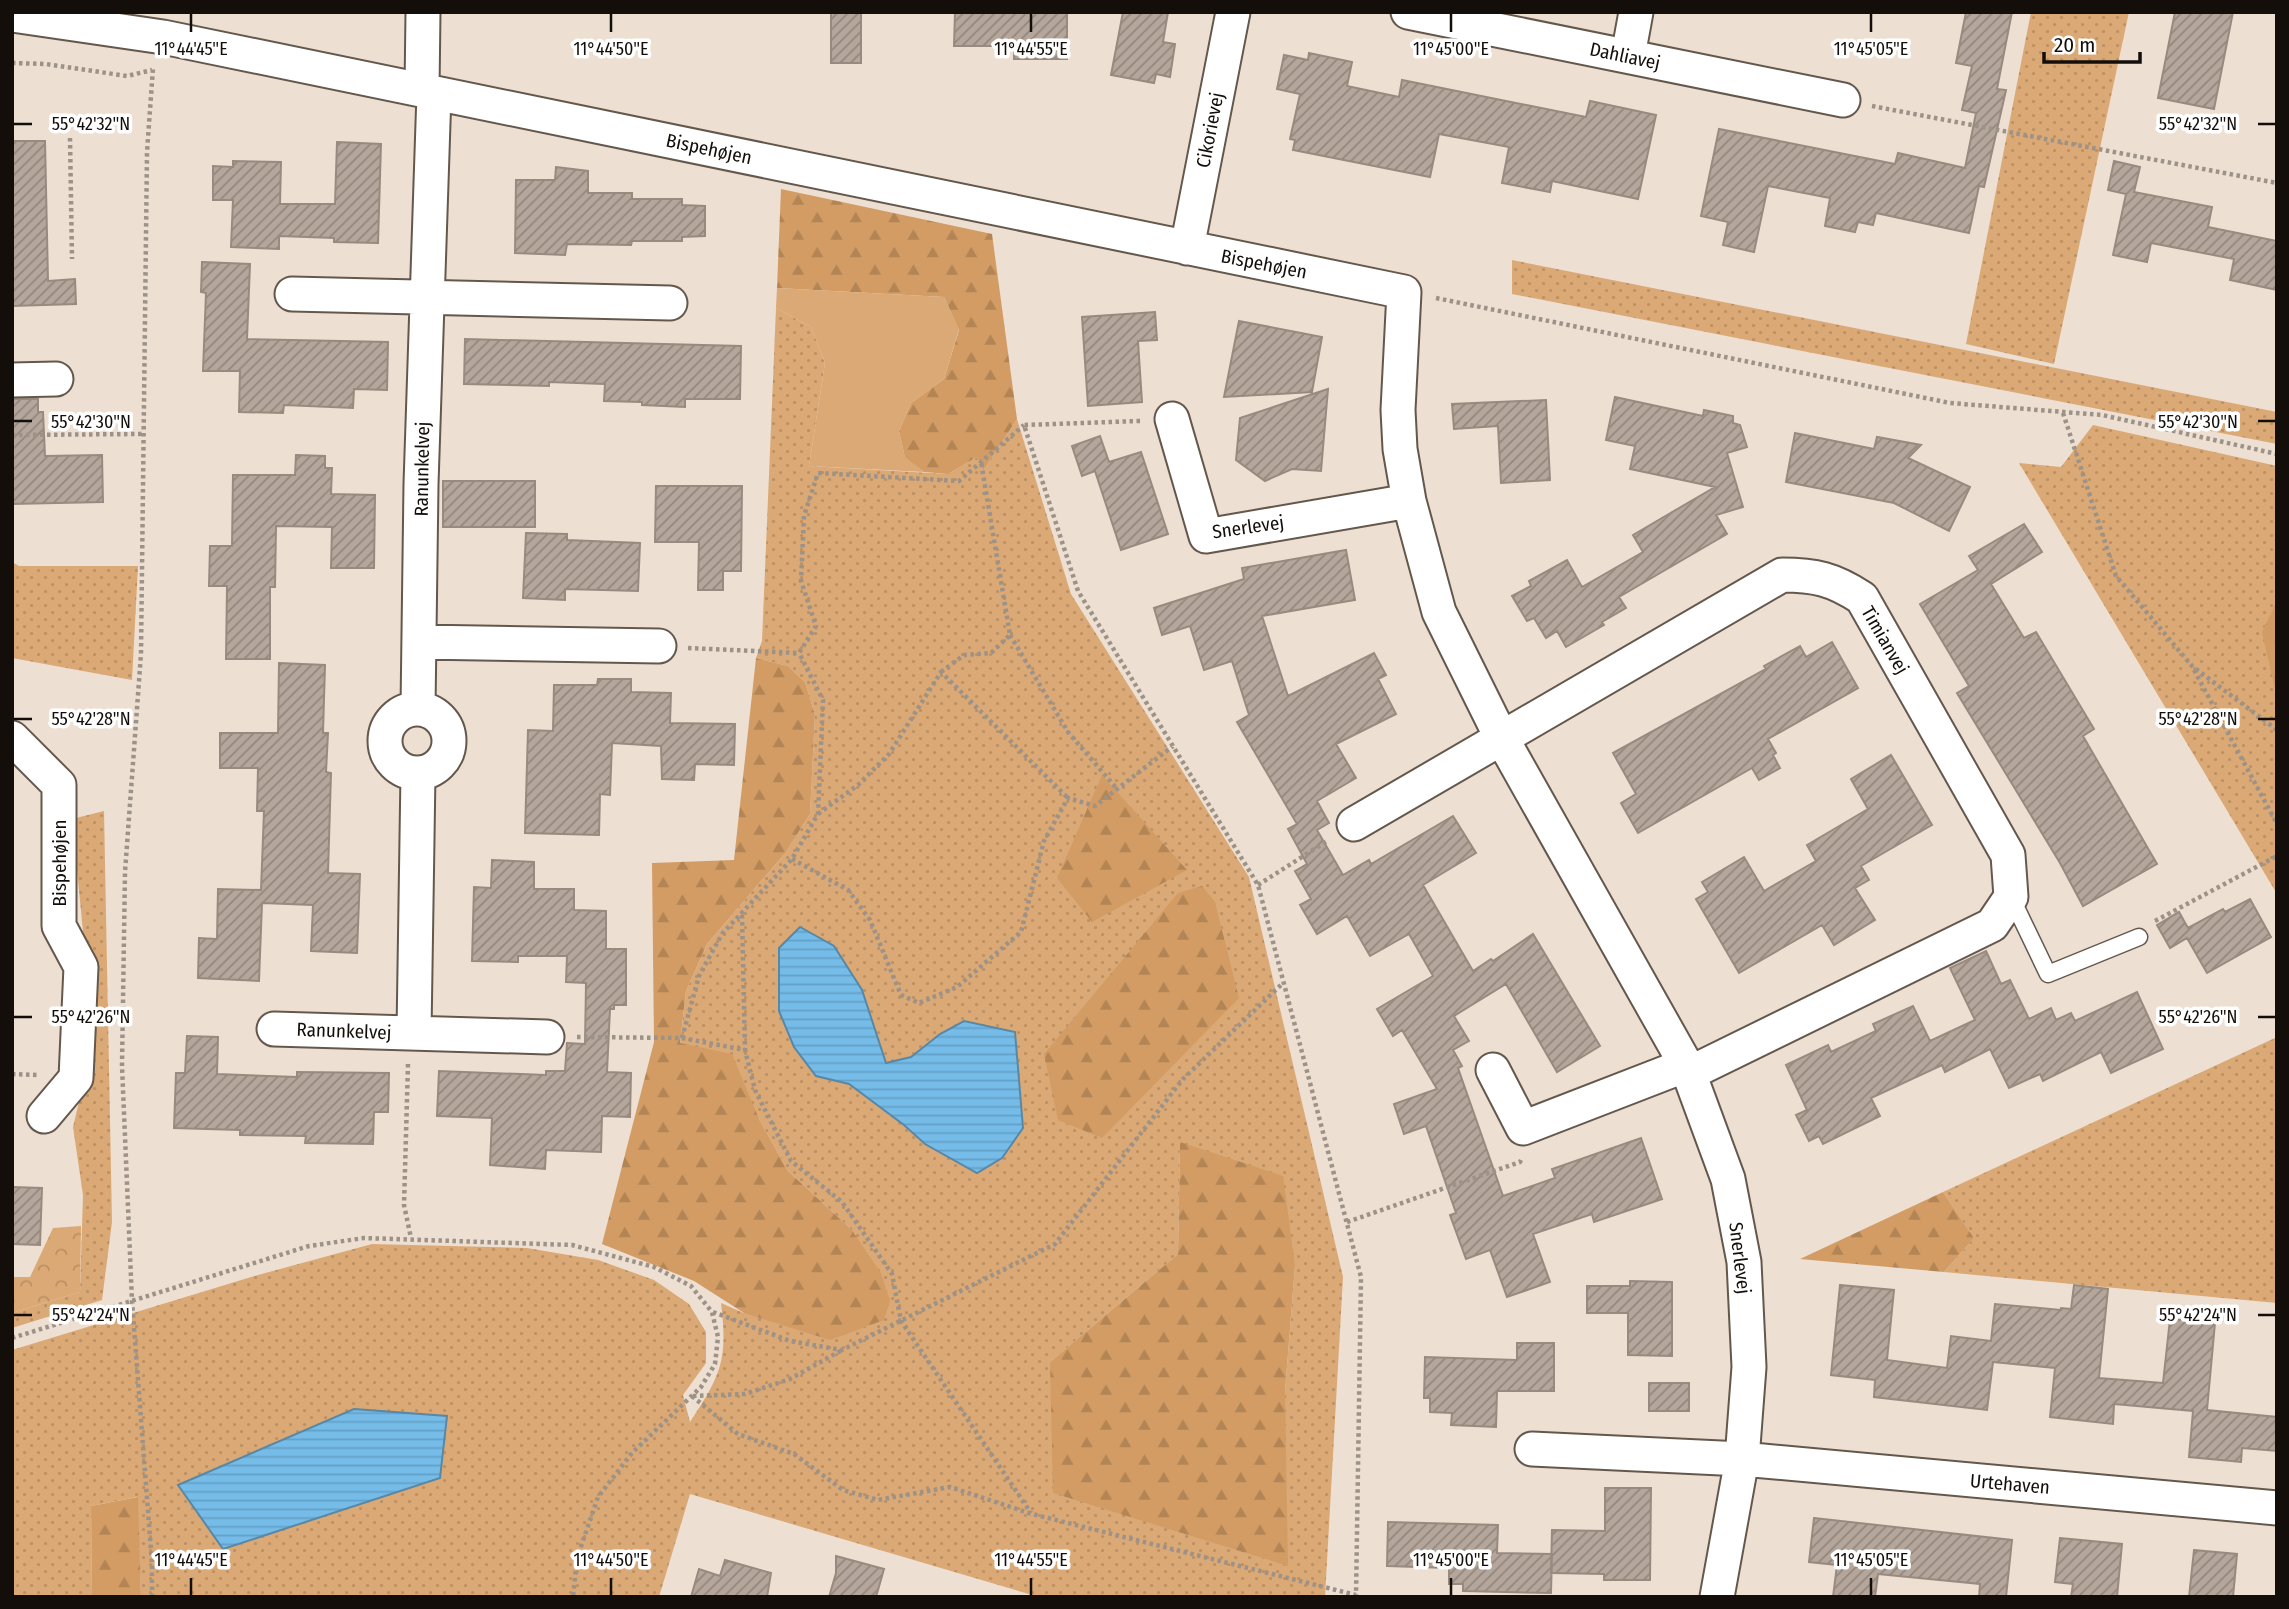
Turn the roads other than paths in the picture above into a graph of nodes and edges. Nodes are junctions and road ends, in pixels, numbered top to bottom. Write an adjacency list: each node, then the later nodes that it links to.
1 (423, 12): 8 (street, Ranunkelvej)
2 (1233, 12): 10 (street, Cikorievej)
3 (1408, 12): 7 (street, Dahliavej)
4 (1636, 12): 7 (street)
5 (12, 15): 6 (street, Bispehøjen)
6 (165, 25): 8 (street, Bispehøjen)
7 (1628, 56): 9 (street, Dahliavej)
8 (428, 91): 10 (street, Bispehøjen); 13 (street, Ranunkelvej)
9 (1843, 100)
10 (1187, 248): 11 (street, Bispehøjen)
11 (1404, 292): 18 (street, Snerlevej)
12 (292, 294): 13 (street)
13 (426, 296): 14 (street); 19 (street, Ranunkelvej)
14 (670, 303)
15 (56, 379): 16 (street)
16 (12, 380)
17 (1172, 419): 18 (street, Snerlevej)
18 (1409, 501): 23 (street, Snerlevej)
19 (420, 642): 20 (street); 21 (street, Ranunkelvej)
20 (659, 646)
21 (418, 709): 24 (street); 24 (street)
22 (12, 737): 33 (street, Bispehøjen)
23 (1501, 737): 25 (street); 26 (street, Timianvej); 31 (street, Snerlevej)
24 (418, 773): 29 (street, Ranunkelvej)
25 (1354, 824)
26 (2011, 897): 27 (lane, Timianvej); 31 (street)
27 (2139, 937)
28 (274, 1029): 29 (street, Ranunkelvej)
29 (414, 1033): 30 (street, Ranunkelvej)
30 (547, 1037)
31 (1688, 1069): 32 (street); 35 (street, Snerlevej)
32 (1493, 1070)
33 (44, 1116)
34 (1532, 1449): 35 (street)
35 (1742, 1459): 36 (street, Urtehaven); 37 (street, Snerlevej)
36 (2277, 1508)
37 (1717, 1597)

